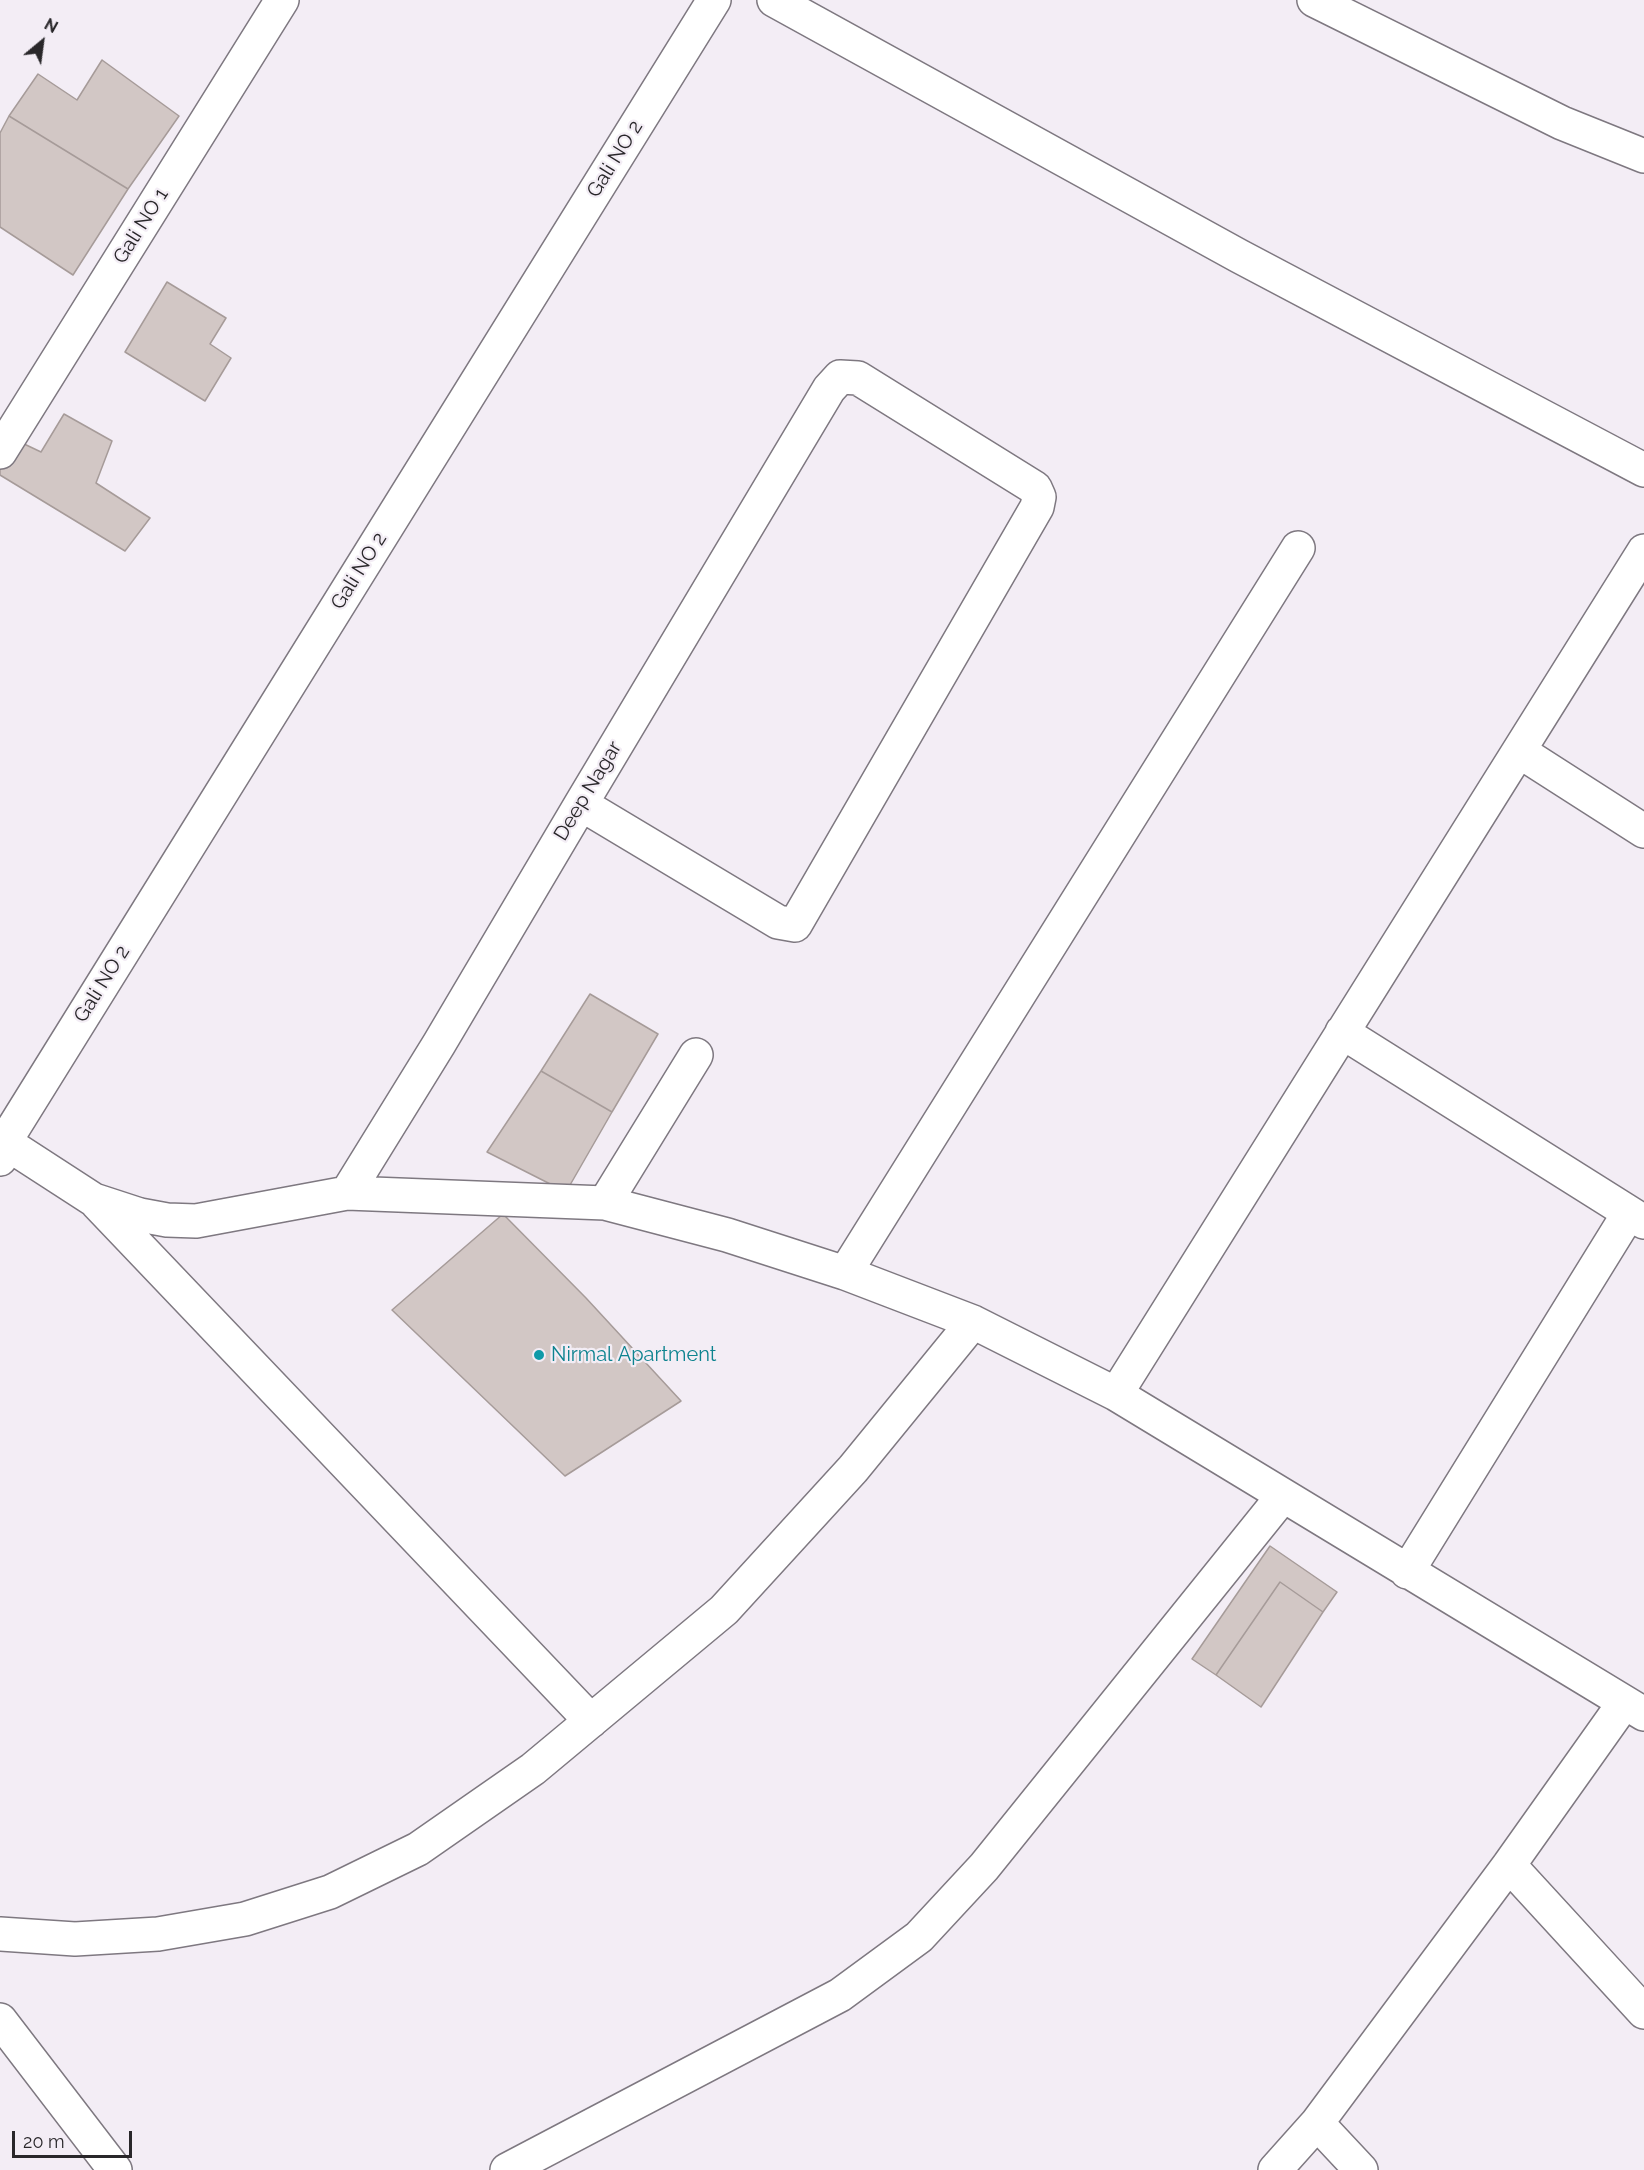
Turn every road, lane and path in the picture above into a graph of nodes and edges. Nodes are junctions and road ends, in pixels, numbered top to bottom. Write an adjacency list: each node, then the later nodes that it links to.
1 (282, 0): 6 (street, Gali NO 1)
2 (714, 0): 15 (street, Gali NO 2)
3 (774, 0): 7 (street)
4 (1314, 0): 5 (street)
5 (1644, 156)
6 (0, 452)
7 (1644, 470)
8 (1298, 548): 20 (street)
9 (1644, 551): 10 (street)
10 (1519, 751): 12 (street); 13 (street)
11 (581, 804): 11 (street, Deep Nagar); 16 (street, Deep Nagar)
12 (1644, 831)
13 (1342, 1032): 19 (street); 22 (street)
14 (696, 1055): 18 (street)
15 (1, 1147): 17 (street)
16 (347, 1193): 17 (street); 18 (street)
17 (94, 1200): 26 (street)
18 (605, 1203): 20 (street)
19 (1636, 1218): 24 (street)
20 (845, 1273): 21 (street)
21 (973, 1322): 22 (street); 26 (street)
22 (1116, 1394): 23 (street)
23 (1282, 1497): 24 (street); 33 (street)
24 (1407, 1572): 25 (street)
25 (1634, 1708): 27 (street)
26 (591, 1721): 28 (street)
27 (1509, 1865): 29 (street); 31 (street)
28 (0, 1934)
29 (1644, 2012)
30 (0, 2020): 32 (street)
31 (1317, 2123): 34 (street); 35 (street)
32 (115, 2170)
33 (507, 2170)
34 (1275, 2170)
35 (1361, 2170)

